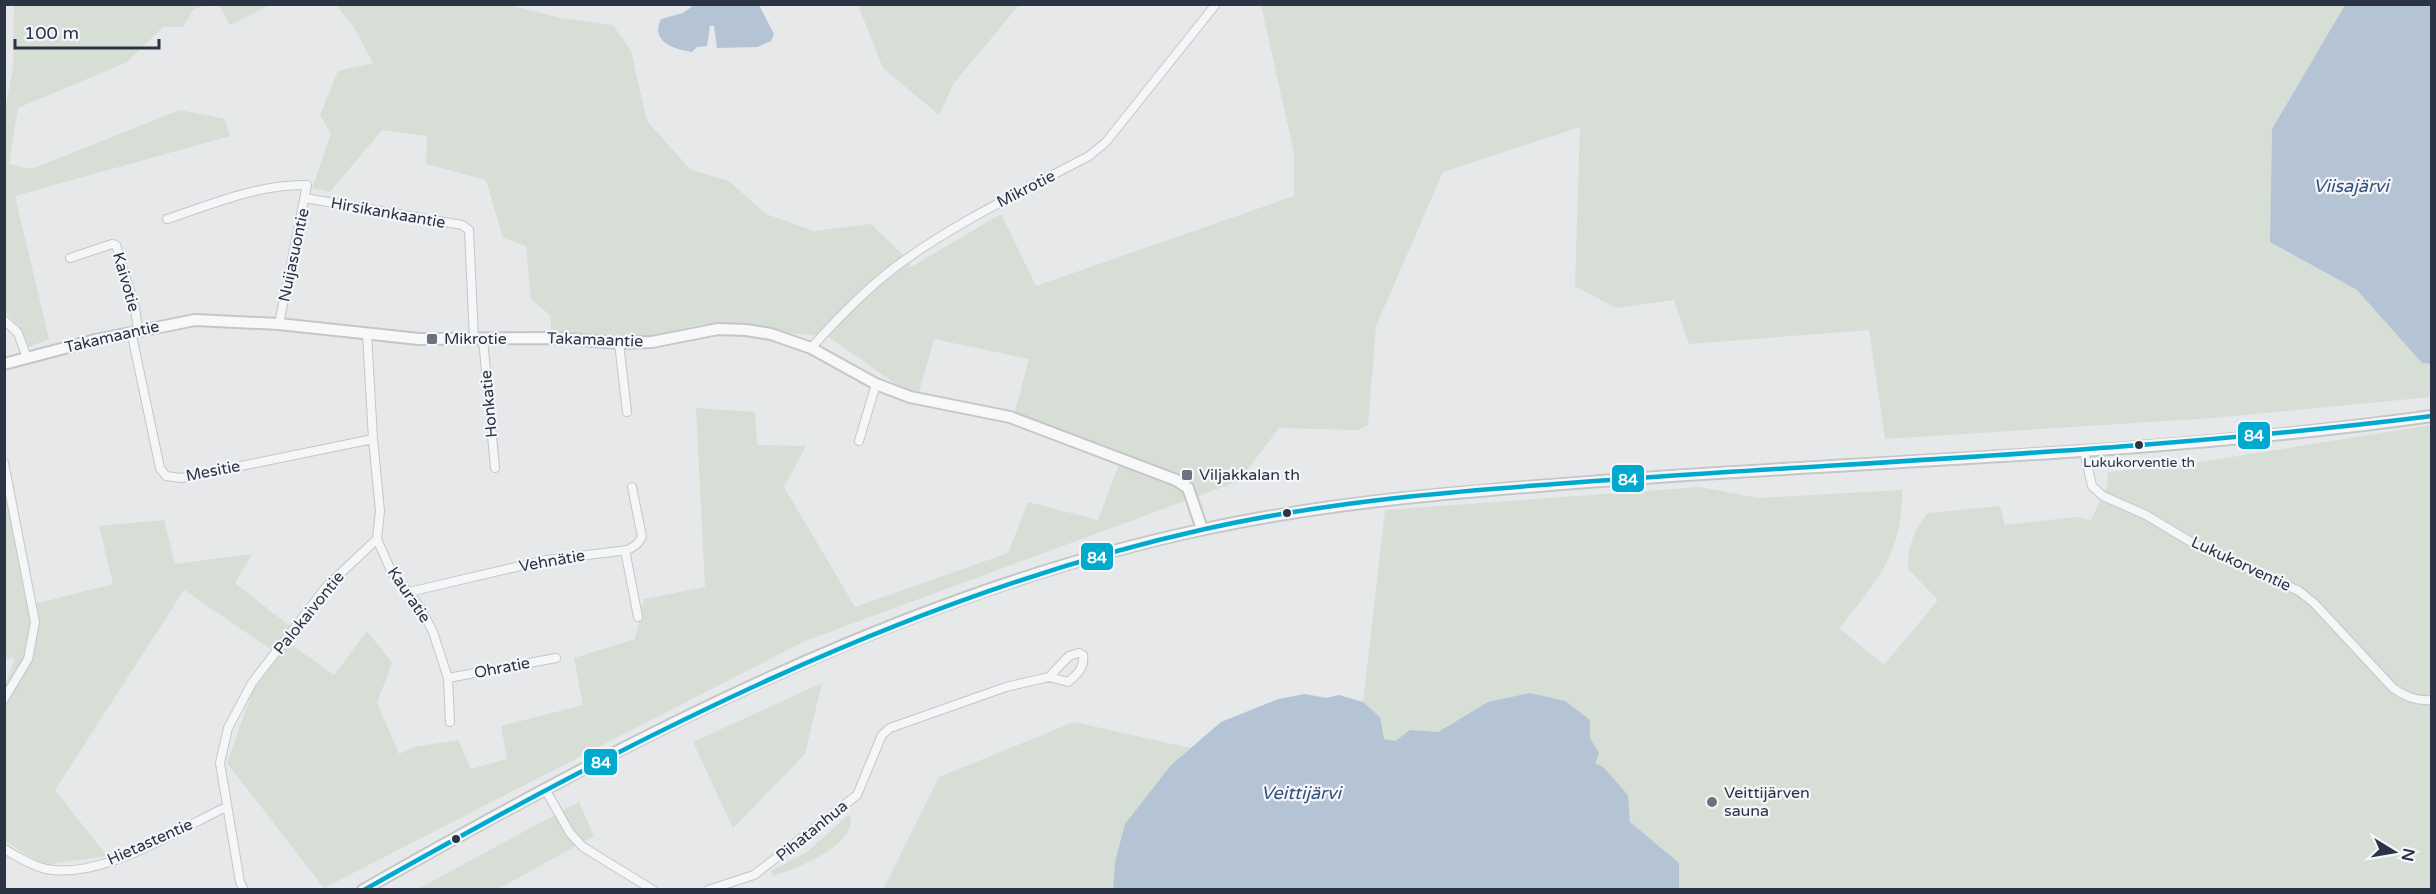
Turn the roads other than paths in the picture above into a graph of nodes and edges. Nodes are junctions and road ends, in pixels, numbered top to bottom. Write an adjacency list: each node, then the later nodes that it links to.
1 (1215, 4): 11 (street, Mikrotie)
2 (305, 198): 3 (street, Nuijasuontie); 6 (street, Nuijasuontie); 9 (street, Hirsikankaantie)
3 (167, 219)
4 (70, 258): 7 (street, Kaivotie)
5 (4, 320): 12 (street)
6 (279, 324): 7 (street, Takamaantie); 8 (street, Takamaantie)
7 (135, 331): 12 (street, Takamaantie); 17 (street, Mesitie)
8 (367, 334): 9 (street, Takamaantie); 17 (street)
9 (479, 339): 10 (street, Takamaantie); 21 (street, Honkatie)
10 (619, 343): 11 (street, Takamaantie); 15 (street)
11 (811, 348): 14 (street, Takamaantie)
12 (27, 358): 13 (street, Takamaantie)
13 (4, 364)
14 (876, 384): 18 (street); 23 (street, Takamaantie)
15 (627, 412)
16 (2432, 416): 19 (street)
17 (372, 439): 24 (street)
18 (859, 441)
19 (2084, 451): 23 (street); 32 (street, Lukukorventie)
20 (4, 463): 31 (street)
21 (495, 468)
22 (632, 487): 25 (street)
23 (1202, 529): 34 (street)
24 (377, 539): 26 (street, Kauratie); 35 (street, Palokaivontie)
25 (625, 550): 26 (street, Vehnätie); 27 (street)
26 (409, 592): 30 (street, Kauratie)
27 (638, 617)
28 (556, 658): 30 (street, Ohratie)
29 (1049, 677): 29 (street, Pihatanhua); 40 (street, Pihatanhua)
30 (448, 678): 33 (street, Kauratie)
31 (4, 699)
32 (2432, 700)
33 (450, 722)
34 (545, 789): 38 (street); 39 (street)
35 (226, 807): 36 (street, Hietastentie); 37 (street, Palokaivontie)
36 (4, 849)
37 (244, 890)
38 (363, 890)
39 (653, 890)
40 (708, 890)

